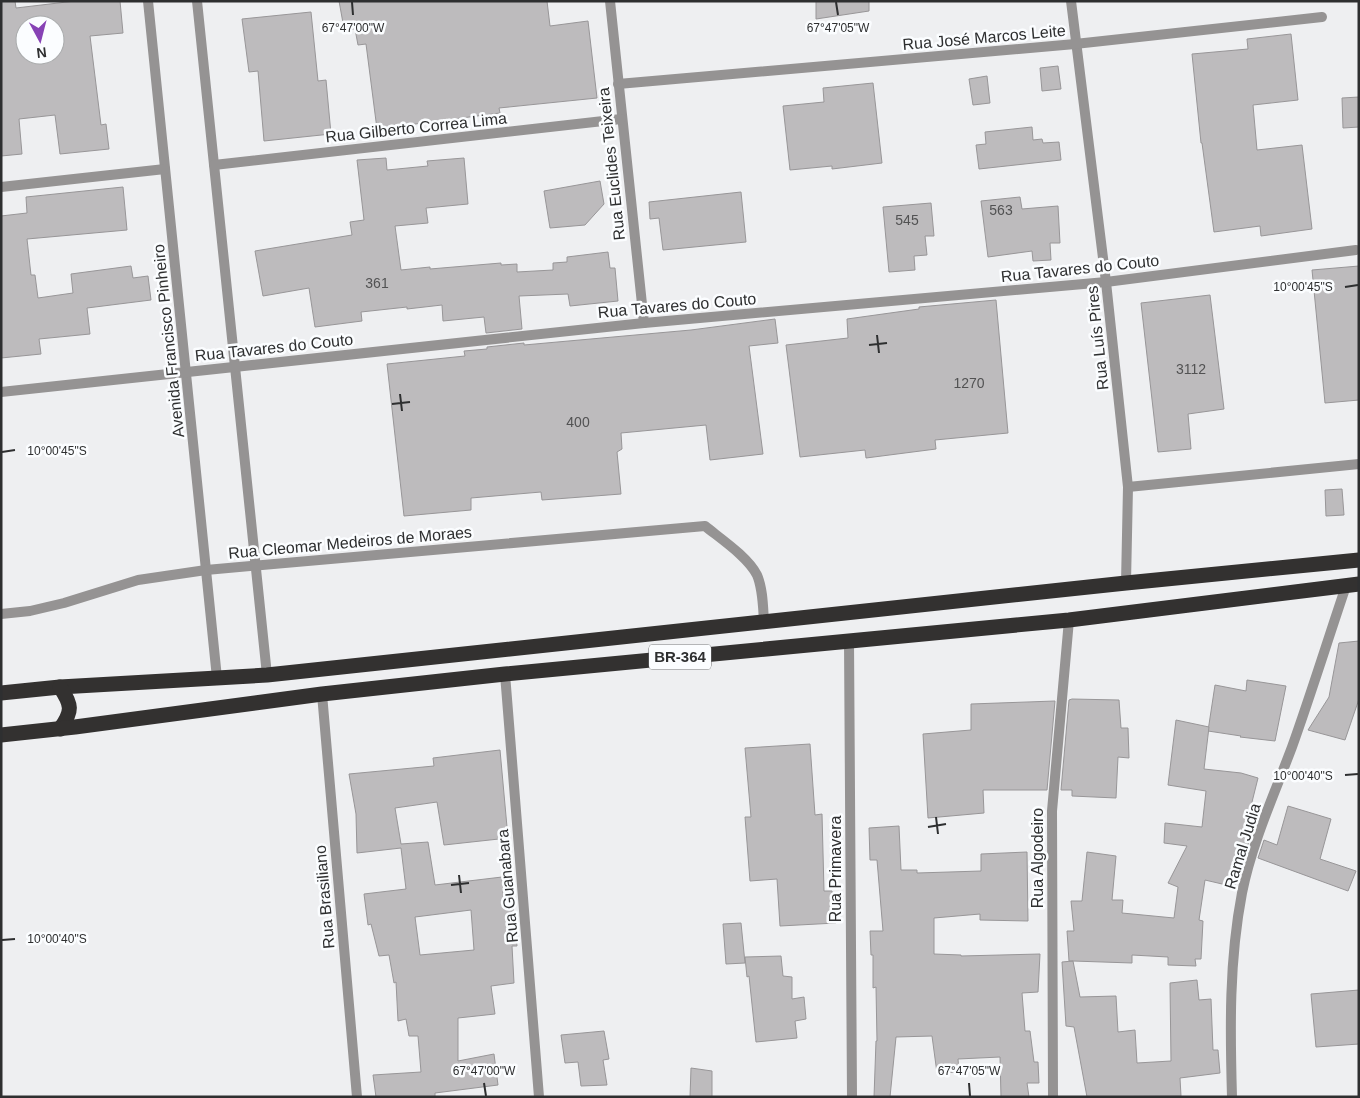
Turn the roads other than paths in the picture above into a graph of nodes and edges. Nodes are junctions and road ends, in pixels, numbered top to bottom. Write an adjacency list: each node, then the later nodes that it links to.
1 (148, 1): 10 (street, Avenida Francisco Pinheiro)
2 (197, 1): 9 (street)
3 (610, 1): 7 (street, Rua Euclides Teixeira)
4 (1071, 1): 6 (street, Rua Luís Pires)
5 (1322, 17): 6 (street, Rua José Marcos Leite)
6 (1075, 44): 7 (street, Rua José Marcos Leite); 13 (street, Rua Luís Pires)
7 (618, 84): 8 (street, Rua Euclides Teixeira)
8 (621, 119): 9 (street, Rua Gilberto Correa Lima); 14 (street, Rua Euclides Teixeira)
9 (214, 165): 15 (street)
10 (165, 169): 11 (street); 16 (street, Avenida Francisco Pinheiro)
11 (1, 187)
12 (1356, 250): 13 (street, Rua Tavares do Couto)
13 (1106, 282): 14 (street, Rua Tavares do Couto); 19 (street, Rua Luís Pires)
14 (644, 323): 15 (street, Rua Tavares do Couto)
15 (235, 366): 16 (street, Rua Tavares do Couto); 21 (street)
16 (186, 372): 17 (street, Rua Tavares do Couto); 22 (street, Avenida Francisco Pinheiro)
17 (1, 392)
18 (1359, 464): 19 (street)
19 (1128, 487): 23 (street, Rua Luís Pires)
20 (1359, 560): 23 (highway, BR-364)
21 (256, 565): 22 (street, Rua Cleomar Medeiros de Moraes); 27 (street, Rua Cleomar Medeiros de Moraes); 29 (street)
22 (206, 570): 25 (street, Rua Cleomar Medeiros de Moraes); 31 (street, Avenida Francisco Pinheiro)
23 (1126, 583): 27 (highway, BR-364)
24 (1352, 585): 26 (highway, BR-364); 41 (street, Ramal Judia)
25 (1, 614)
26 (1069, 620): 28 (highway, BR-364); 40 (street, Rua Algodeiro)
27 (764, 622): 29 (highway, BR-364)
28 (849, 642): 30 (highway, BR-364); 39 (street, Rua Primavera)
29 (267, 674): 31 (highway, BR-364)
30 (505, 674): 34 (highway, BR-364); 38 (street, Rua Guanabara)
31 (217, 678): 32 (highway, BR-364)
32 (60, 687): 33 (highway, BR-364); 35 (highway)
33 (1, 693)
34 (322, 694): 35 (highway, BR-364); 37 (street, Rua Brasiliano)
35 (60, 729): 36 (highway, BR-364)
36 (1, 735)
37 (357, 1097)
38 (539, 1097)
39 (852, 1097)
40 (1053, 1097)
41 (1232, 1097)

